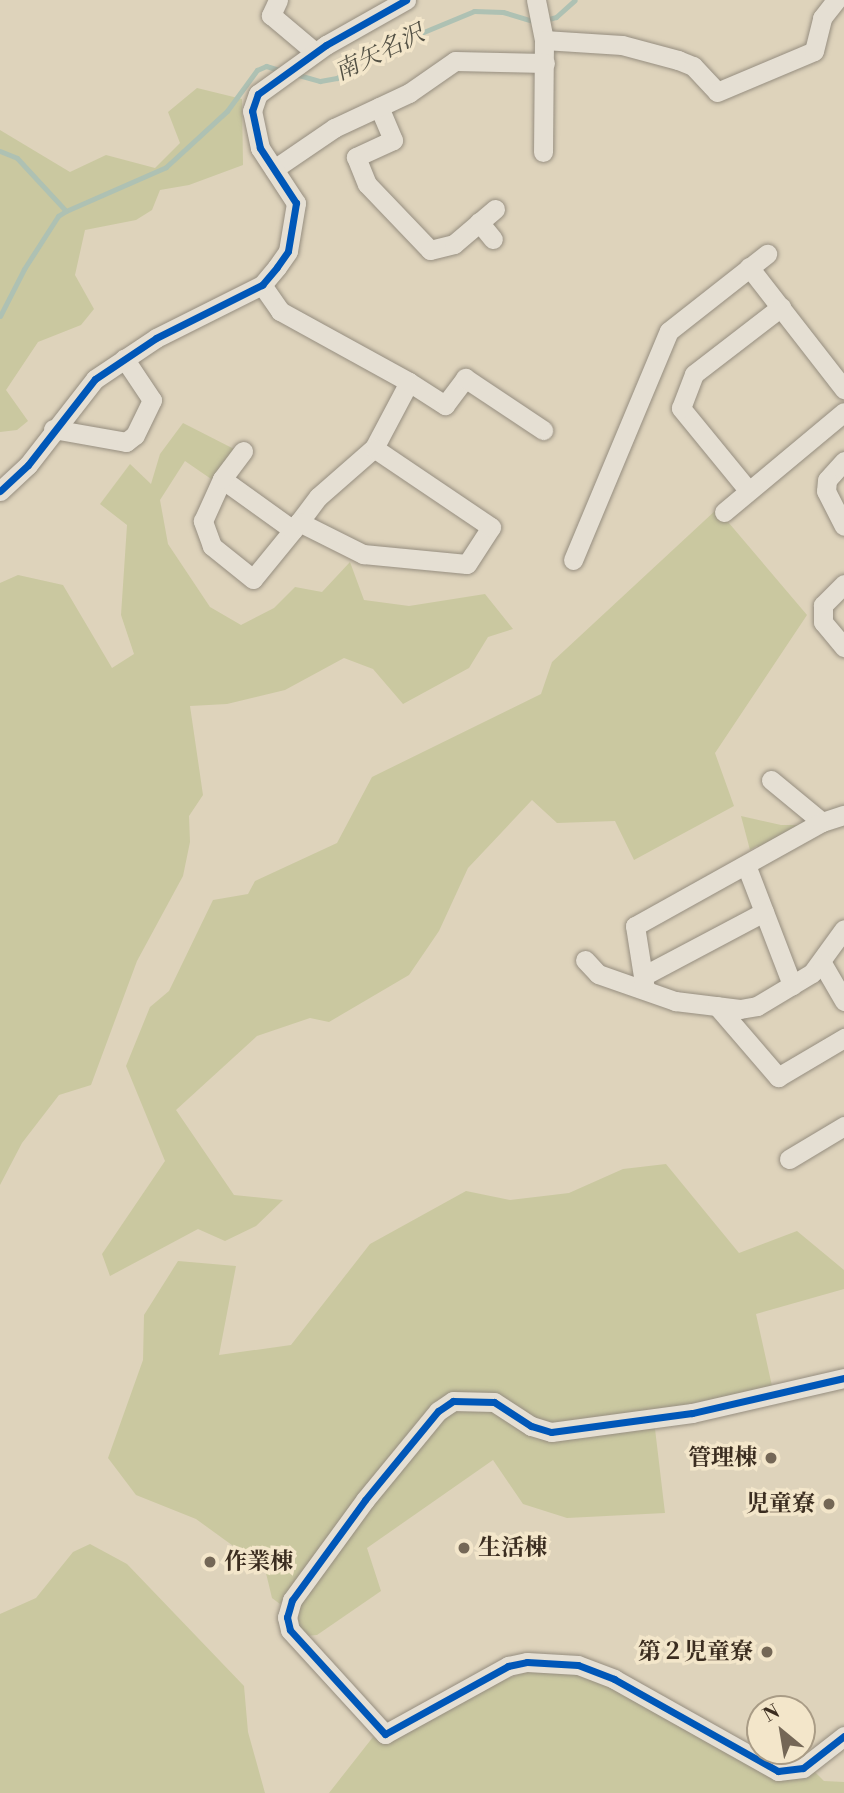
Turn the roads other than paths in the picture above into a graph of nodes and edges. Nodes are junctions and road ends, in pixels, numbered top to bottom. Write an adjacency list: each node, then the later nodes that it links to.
1 (278, 0): 6 (street)
2 (406, 0): 6 (street)
3 (536, 0): 5 (street)
4 (836, 0): 5 (street)
5 (544, 40): 7 (street)
6 (315, 52): 10 (street)
7 (545, 63): 8 (street); 9 (street)
8 (379, 107): 10 (street); 12 (street)
9 (543, 152)
10 (274, 169): 16 (street)
11 (495, 209): 12 (street)
12 (479, 222): 13 (street)
13 (493, 239)
14 (766, 254): 15 (street)
15 (749, 267): 17 (street); 33 (street)
16 (262, 285): 18 (street); 19 (street)
17 (781, 307): 20 (street); 28 (street)
18 (124, 358): 23 (street); 23 (street)
19 (409, 382): 22 (street); 24 (street)
20 (844, 389)
21 (844, 412): 28 (street)
22 (536, 420)
23 (52, 429): 29 (street)
24 (374, 448): 31 (street); 31 (street)
25 (243, 451): 27 (street)
26 (844, 461): 32 (street)
27 (222, 479): 31 (street); 31 (street)
28 (748, 490): 30 (street)
29 (0, 491)
30 (724, 512)
31 (296, 526)
32 (844, 526)
33 (573, 560)
34 (844, 584): 35 (street)
35 (844, 647)
36 (771, 780): 38 (street)
37 (844, 815): 38 (street)
38 (822, 822): 39 (street)
39 (746, 864): 40 (street); 44 (street)
40 (764, 912): 44 (street); 45 (street)
41 (844, 929): 43 (street)
42 (585, 960): 44 (street)
43 (822, 963): 45 (street); 46 (street)
44 (644, 983): 47 (street)
45 (792, 985): 47 (street)
46 (844, 1002)
47 (717, 1006): 48 (street)
48 (844, 1038)
49 (844, 1126): 50 (street)
50 (789, 1159)
51 (844, 1378): 52 (street)
52 (844, 1736)

